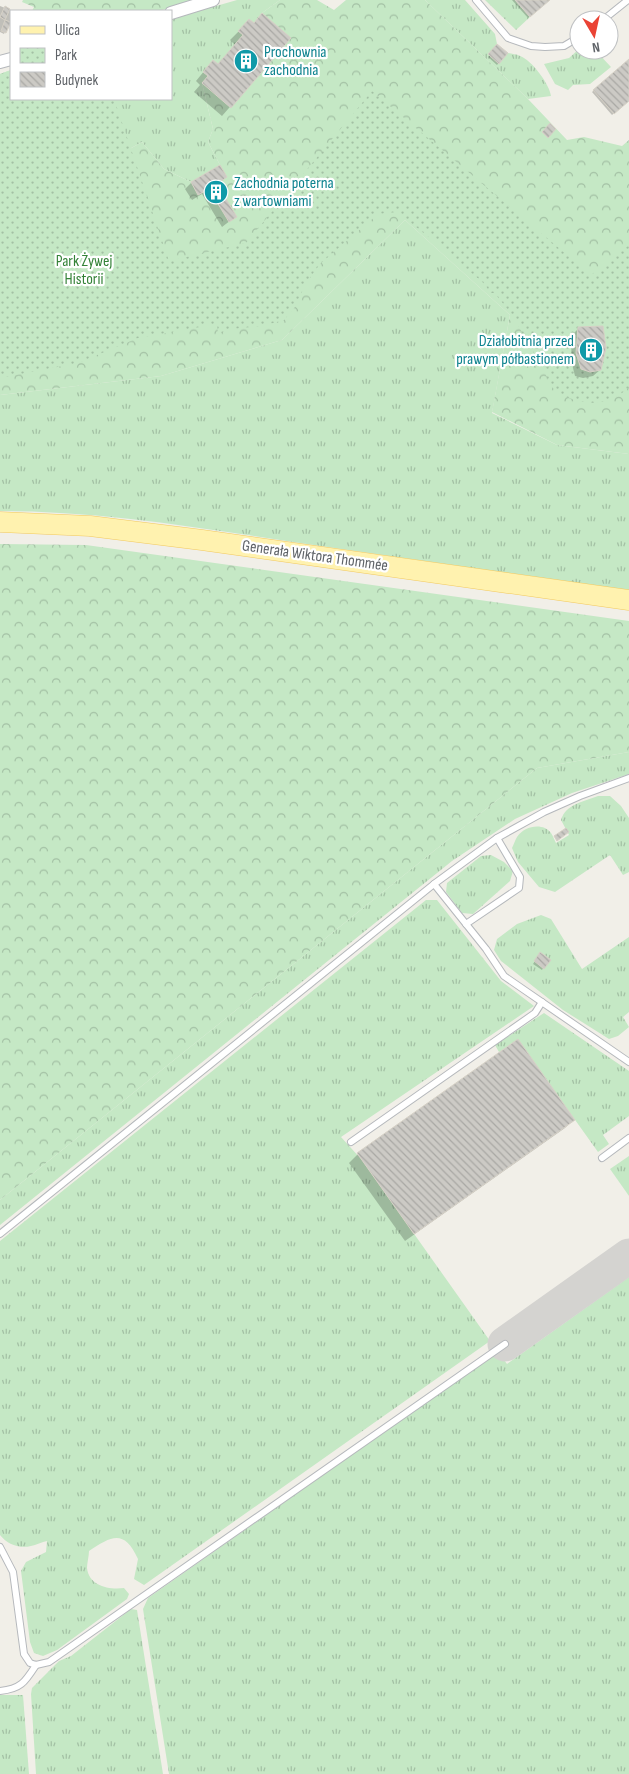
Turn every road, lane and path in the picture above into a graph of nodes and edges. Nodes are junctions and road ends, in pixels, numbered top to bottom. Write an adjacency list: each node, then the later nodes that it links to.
1 (213, 0): 5 (street)
2 (476, 0): 6 (lane)
3 (628, 0): 4 (lane)
4 (616, 10)
5 (172, 13)
6 (569, 43)
7 (0, 522): 8 (main road, Generała Wiktora Thommée)
8 (629, 600)
9 (629, 778): 10 (lane)
10 (497, 838): 11 (lane); 12 (lane)
11 (434, 884): 12 (lane); 18 (lane)
12 (466, 924): 13 (lane)
13 (542, 1002): 14 (lane); 16 (lane)
14 (629, 1062)
15 (629, 1138): 17 (lane)
16 (351, 1142)
17 (602, 1158)
18 (0, 1234)
19 (505, 1344): 21 (lane)
20 (0, 1547): 21 (lane)
21 (36, 1664): 22 (lane)
22 (0, 1691)

